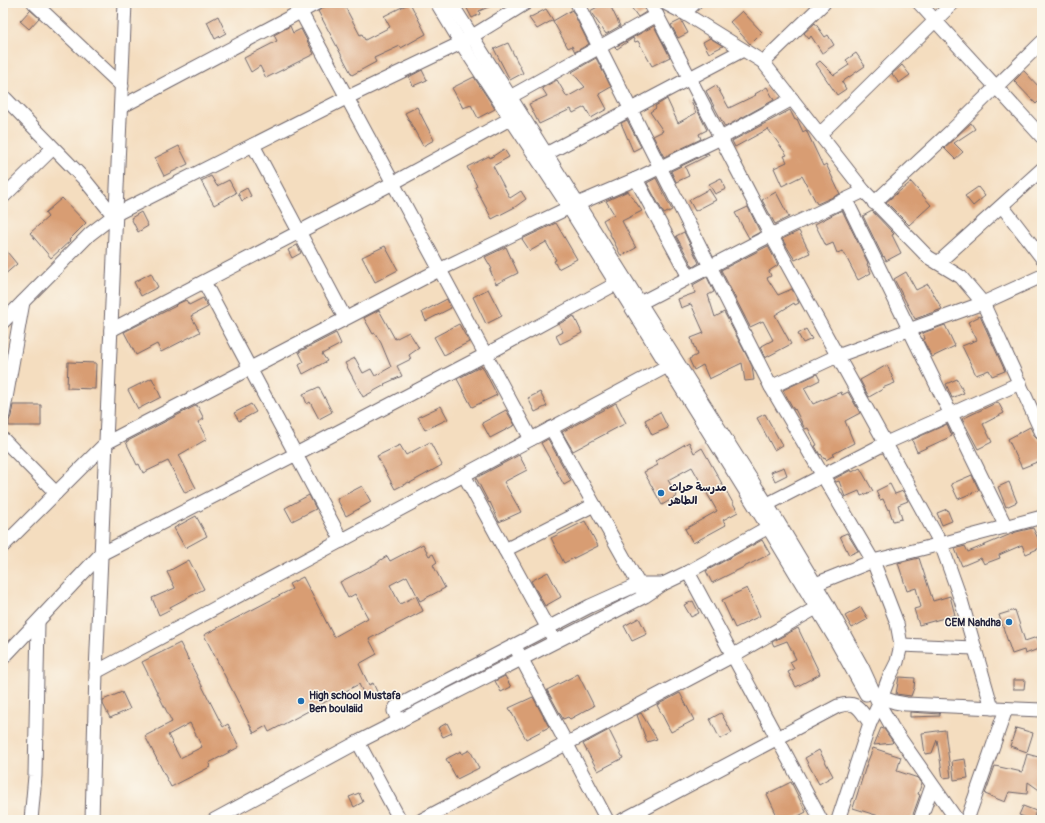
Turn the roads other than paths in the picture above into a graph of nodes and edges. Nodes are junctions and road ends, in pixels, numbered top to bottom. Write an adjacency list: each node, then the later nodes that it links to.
1 (34, 3): 24 (street)
2 (125, 3): 24 (street)
3 (317, 3): 14 (street)
4 (438, 3): 18 (street)
5 (451, 3): 18 (street)
6 (526, 3): 18 (street)
7 (577, 3): 20 (street)
8 (650, 3): 16 (street)
9 (665, 3): 15 (street)
10 (695, 3): 15 (street)
11 (824, 3): 22 (street)
12 (919, 3): 17 (street)
13 (953, 3): 17 (street)
14 (298, 7): 28 (street); 30 (street)
15 (684, 13): 21 (street)
16 (656, 15): 20 (street); 23 (street)
17 (935, 21): 25 (street); 33 (street)
18 (467, 40): 27 (street); 28 (street); 32 (street)
19 (1042, 42): 25 (street)
20 (599, 47): 27 (street); 31 (street)
21 (744, 50): 22 (street); 23 (street)
22 (763, 62): 29 (street)
23 (690, 79): 31 (street); 35 (street)
24 (122, 86): 30 (street)
25 (995, 87): 34 (street); 46 (street)
26 (3, 96): 37 (street)
27 (510, 97): 32 (street)
28 (346, 98): 36 (street); 42 (street)
29 (792, 99): 33 (street); 35 (street)
30 (121, 107): 49 (street)
31 (631, 109): 38 (street); 39 (street)
32 (516, 116): 38 (street); 42 (street); 47 (street)
33 (820, 134): 43 (street)
34 (1042, 137)
35 (721, 138): 39 (street); 51 (street)
36 (253, 145): 49 (street); 50 (street)
37 (53, 148): 44 (street); 49 (street)
38 (546, 154): 47 (street)
39 (660, 167): 41 (street); 54 (street)
40 (1042, 169): 48 (street)
41 (636, 179): 47 (street); 57 (street)
42 (393, 183): 50 (street); 55 (street)
43 (864, 191): 45 (street); 46 (street)
44 (3, 197)
45 (846, 200): 51 (street); 65 (street)
46 (874, 203): 53 (street)
47 (573, 206): 55 (street); 58 (street)
48 (1002, 206): 52 (street); 53 (street)
49 (115, 215): 60 (street); 66 (street)
50 (299, 232): 59 (street); 63 (street)
51 (771, 235): 54 (street); 68 (street)
52 (1042, 258)
53 (938, 263): 62 (street)
54 (710, 266): 57 (street); 72 (street)
55 (439, 270): 63 (street); 67 (street)
56 (1042, 276): 62 (street)
57 (689, 277): 61 (street)
58 (620, 281): 61 (street); 67 (street); 69 (street)
59 (204, 282): 66 (street); 70 (street)
60 (23, 302): 64 (street); 74 (street)
61 (640, 303): 69 (street)
62 (983, 303): 65 (street); 71 (street)
63 (345, 318): 70 (street)
64 (3, 322)
65 (908, 329): 68 (street); 73 (street)
66 (111, 330): 79 (street)
67 (485, 355): 78 (street); 81 (street)
68 (837, 356): 72 (street); 80 (street)
69 (672, 363): 75 (street); 86 (street)
70 (250, 368): 79 (street); 81 (street)
71 (1020, 383): 73 (street); 76 (street)
72 (771, 387): 83 (street)
73 (951, 413): 80 (street); 89 (street)
74 (3, 415)
75 (551, 428): 78 (street); 85 (street)
76 (1042, 433)
77 (3, 439): 84 (street)
78 (531, 439): 82 (street)
79 (106, 443): 84 (street); 94 (street)
80 (886, 443): 83 (street); 91 (street)
81 (296, 454): 90 (street); 94 (street)
82 (464, 475): 90 (street); 93 (street)
83 (824, 476): 86 (street); 95 (street)
84 (56, 493): 92 (street)
85 (594, 505): 93 (street); 98 (street)
86 (762, 507): 88 (street)
87 (1042, 517): 89 (street)
88 (773, 524): 96 (street); 97 (street)
89 (1006, 527): 91 (street)
90 (342, 541): 109 (street)
91 (941, 544): 95 (street); 105 (street)
92 (3, 546)
93 (505, 550): 101 (street)
94 (101, 554): 100 (street); 109 (street)
95 (873, 561): 97 (street); 103 (street)
96 (688, 572): 98 (street); 106 (street)
97 (810, 586): 99 (street)
98 (642, 590): 101 (street); 102 (street)
99 (821, 605): 106 (street); 111 (street)
100 (38, 622): 107 (street); 120 (street)
101 (548, 629): 102 (street); 104 (street)
102 (555, 642): 108 (street)
103 (901, 645): 105 (street); 111 (street)
104 (515, 646): 108 (street); 114 (street)
105 (974, 648): 110 (street)
106 (732, 656): 115 (street); 117 (street)
107 (3, 658)
108 (521, 659): 114 (street); 117 (street)
109 (96, 672): 121 (street)
110 (992, 708): 111 (street); 112 (street)
111 (877, 709): 115 (street); 118 (street); 119 (street)
112 (1006, 709): 113 (street); 130 (street)
113 (1042, 710)
114 (399, 722): 116 (street)
115 (776, 738): 126 (street); 127 (street)
116 (358, 742): 122 (street); 123 (street)
117 (566, 744): 124 (street); 125 (street)
118 (932, 786): 128 (street); 129 (street)
119 (836, 818)
120 (31, 820)
121 (92, 820)
122 (214, 820)
123 (400, 820)
124 (422, 820)
125 (608, 820)
126 (623, 820)
127 (821, 820)
128 (920, 820)
129 (957, 820)
130 (967, 820)

